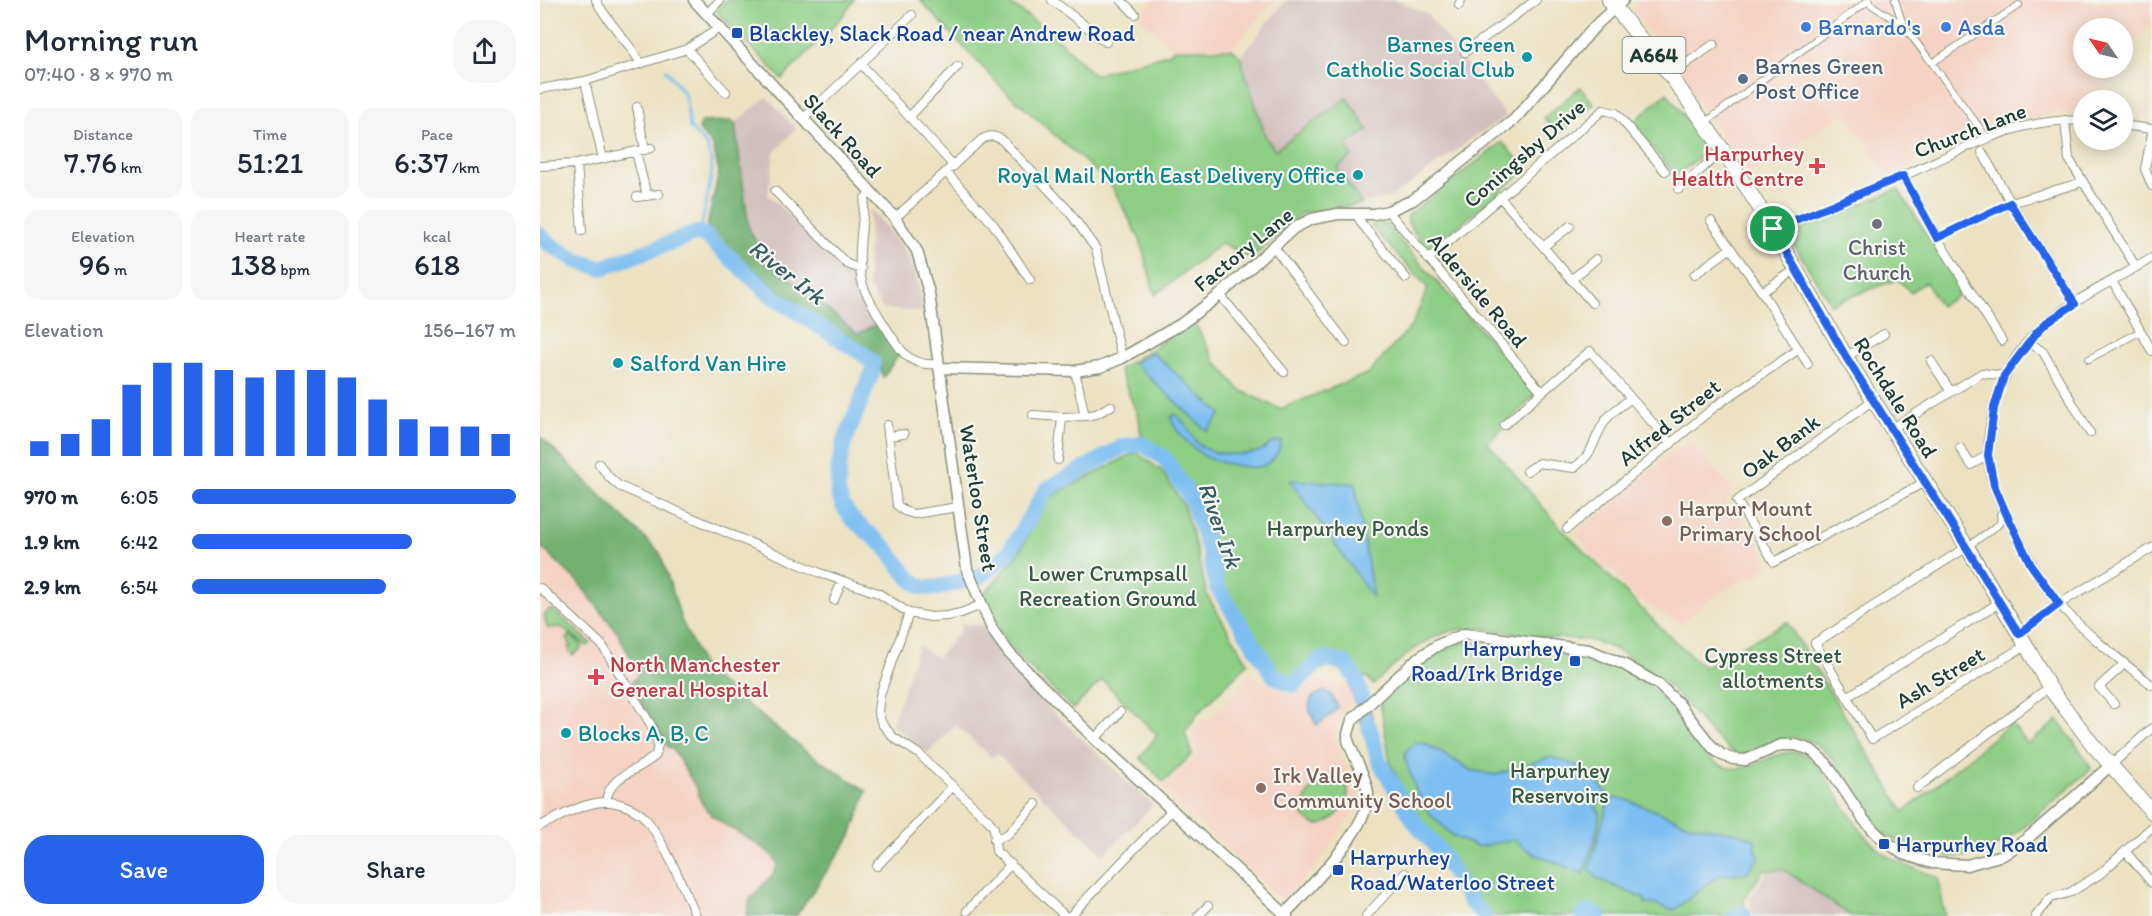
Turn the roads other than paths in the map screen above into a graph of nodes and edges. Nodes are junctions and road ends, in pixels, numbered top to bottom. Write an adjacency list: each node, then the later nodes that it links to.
1 (596, 0): 21 (street)
2 (694, 0): 11 (street, Slack Road)
3 (720, 0): 11 (street)
4 (1052, 0): 16 (street)
5 (1121, 0): 12 (street)
6 (1534, 0): 19 (street)
7 (1894, 0): 14 (street)
8 (1868, 1): 14 (street); 31 (street)
9 (1616, 2): 24 (main road, Rochdale Road / A664); 57 (street, Factory Lane)
10 (2019, 5): 20 (street)
11 (707, 14): 15 (street, Slack Road)
12 (1135, 14)
13 (912, 15): 22 (street)
14 (1903, 25): 20 (street)
15 (721, 27): 18 (street); 30 (street, Slack Road)
16 (1106, 42)
17 (1714, 44): 24 (street)
18 (687, 49): 21 (street); 27 (street)
19 (1465, 52)
20 (1932, 63): 37 (street)
21 (641, 64): 25 (street)
22 (861, 64): 29 (street); 30 (street)
23 (958, 66): 29 (street)
24 (1670, 75): 39 (main road, Rochdale Road / A664)
25 (585, 81): 26 (street); 41 (street)
26 (540, 89)
27 (726, 92)
28 (637, 107): 38 (street)
29 (910, 116): 44 (street)
30 (803, 119): 51 (street, Slack Road)
31 (1710, 119)
32 (2065, 120): 33 (street, Church Lane); 37 (street, Church Lane); 47 (street)
33 (2073, 120)
34 (2133, 126): 35 (street)
35 (2152, 129)
36 (2152, 134): 48 (street)
37 (1987, 138): 46 (street, Church Lane)
38 (644, 150): 41 (street); 53 (street)
39 (1723, 150): 49 (street); 62 (main road, Rochdale Road / A664)
40 (1982, 152): 56 (street)
41 (603, 159): 42 (street)
42 (577, 164): 43 (street); 63 (street)
43 (540, 166)
44 (950, 169): 59 (street); 76 (street); 91 (street)
45 (1665, 171): 55 (street, Coningsby Drive)
46 (1903, 176): 62 (street, Church Lane); 64 (street)
47 (2083, 182): 56 (street); 71 (street)
48 (2152, 186)
49 (1679, 189)
50 (775, 191): 72 (street)
51 (871, 192): 59 (street, Waterloo Street); 72 (street, Slack Road)
52 (659, 194): 53 (street)
53 (647, 196): 54 (street)
54 (637, 197)
55 (1500, 197): 66 (street); 69 (street, Coningsby Drive)
56 (2010, 203): 64 (street); 82 (street)
57 (1388, 211): 58 (street, Factory Lane); 69 (street, Alderside Road)
58 (1358, 215): 65 (street, Factory Lane); 75 (street)
59 (896, 218): 95 (street, Waterloo Street)
60 (1711, 220): 67 (street)
61 (1570, 226): 66 (street)
62 (1773, 229): 73 (main road, Rochdale Road / A664)
63 (582, 231)
64 (1937, 238): 85 (street)
65 (1274, 247): 80 (street, Factory Lane); 87 (street)
66 (1543, 247): 77 (street)
67 (1731, 248): 74 (street); 79 (street)
68 (2152, 258): 71 (street)
69 (1428, 259): 99 (street, Alderside Road)
70 (1596, 259): 77 (street)
71 (2136, 267): 78 (street)
72 (861, 269): 95 (street, Slack Road)
73 (1795, 270): 79 (street); 90 (main road, Rochdale Road / A664)
74 (1694, 275)
75 (1406, 278)
76 (1030, 280)
77 (1571, 280): 81 (street)
78 (2112, 281): 82 (street); 83 (street)
79 (1762, 292): 88 (street)
80 (1220, 295): 91 (street, Factory Lane); 97 (street)
81 (1592, 303)
82 (2075, 304): 86 (street)
83 (2141, 331): 89 (street); 92 (street)
84 (1884, 334): 90 (street)
85 (2002, 340)
86 (2028, 341): 98 (street); 110 (street)
87 (1346, 343)
88 (1799, 350): 94 (street); 113 (street, Alfred Street)
89 (2152, 351)
90 (1846, 357): 102 (main road, Rochdale Road / A664)
91 (1122, 358): 96 (street, Factory Lane)
92 (2089, 359)
93 (1931, 361): 100 (street)
94 (1808, 364)
95 (938, 366): 96 (street, Factory Lane); 120 (street, Waterloo Street)
96 (1075, 371): 105 (street)
97 (1284, 372)
98 (2004, 376): 100 (street); 115 (street)
99 (1542, 392): 101 (street); 108 (street)
100 (1951, 392): 109 (street)
101 (1630, 399): 113 (street); 118 (street)
102 (1873, 399): 109 (main road, Rochdale Road / A664); 119 (street, Oak Bank)
103 (1111, 406): 105 (street)
104 (1033, 415): 106 (street)
105 (1085, 416): 106 (street)
106 (1062, 417): 116 (street)
107 (887, 425): 112 (street)
108 (1504, 425)
109 (1891, 429): 119 (main road, Rochdale Road / A664)
110 (2090, 433)
111 (904, 434): 112 (street)
112 (888, 436): 120 (street)
113 (1671, 444): 122 (street, Alfred Street)
114 (1960, 448): 115 (street)
115 (1988, 455): 121 (street)
116 (1058, 460)
117 (599, 464): 125 (street)
118 (1527, 471)
119 (1925, 482): 123 (main road, Rochdale Road / A664)
120 (958, 507): 130 (street, Waterloo Street)
121 (2005, 511): 123 (street); 129 (street)
122 (1567, 529)
123 (1966, 547): 128 (main road, Rochdale Road / A664); 136 (street)
124 (2152, 548): 129 (street)
125 (842, 581): 127 (street); 131 (street)
126 (540, 588): 144 (street)
127 (834, 600)
128 (1999, 603): 132 (main road, Rochdale Road / A664); 136 (street)
129 (2059, 604): 132 (street); 133 (street)
130 (981, 605): 131 (street); 140 (street, Waterloo Street)
131 (909, 613): 142 (street)
132 (2022, 640): 135 (main road, Rochdale Road / A664); 136 (street, Ash Street)
133 (2124, 664): 134 (street); 137 (street)
134 (2152, 685)
135 (2049, 687): 141 (main road, Rochdale Road / A664); 143 (street)
136 (1847, 697)
137 (2114, 704)
138 (1120, 712): 140 (street)
139 (2152, 728): 141 (street)
140 (1095, 739): 146 (street, Waterloo Street)
141 (2111, 765): 147 (main road, Rochdale Road / A664); 158 (street)
142 (952, 787): 150 (street); 153 (street)
143 (1917, 788)
144 (606, 801): 148 (street); 159 (street)
145 (1036, 804): 150 (street)
146 (1173, 809): 158 (street, Waterloo Street); 161 (street)
147 (2152, 812)
148 (540, 826)
149 (2152, 827): 151 (street)
150 (994, 840): 152 (street)
151 (2125, 851): 155 (street); 164 (street)
152 (1011, 864): 157 (street); 160 (street)
153 (877, 866)
154 (1405, 873): 163 (street)
155 (2152, 883)
156 (1208, 906): 162 (street)
157 (967, 911)
158 (1286, 915)
159 (696, 916)
160 (1065, 916)
161 (1070, 916)
162 (1198, 916)
163 (1366, 916)
164 (2036, 916)

